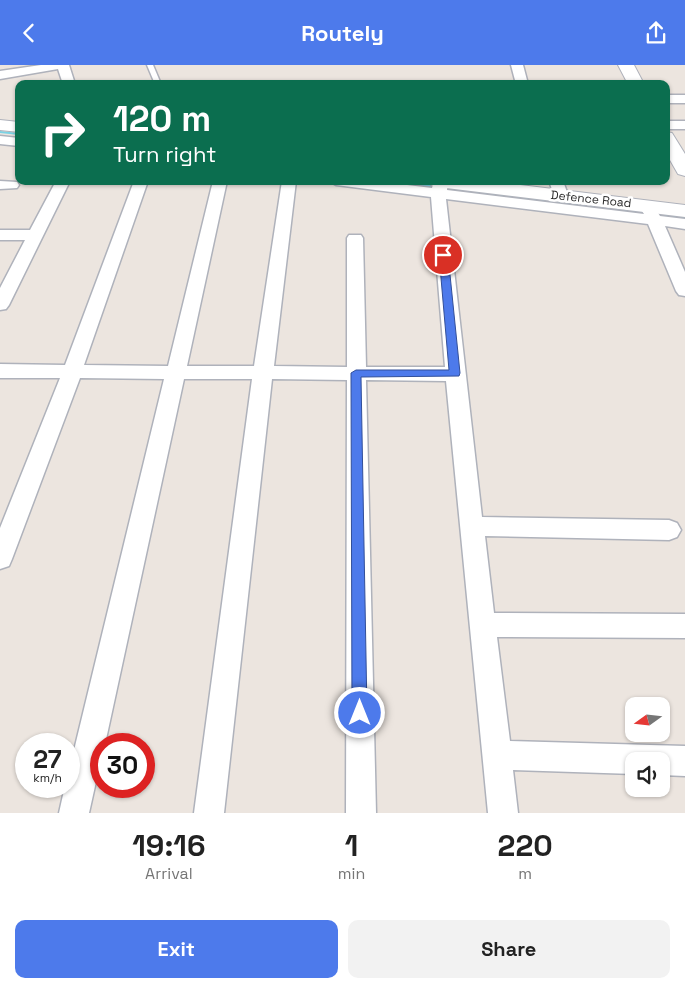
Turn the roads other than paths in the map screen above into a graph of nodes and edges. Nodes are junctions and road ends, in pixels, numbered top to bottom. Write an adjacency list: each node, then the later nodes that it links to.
1 (150, 65): 6 (lane)
2 (517, 65): 7 (street)
3 (626, 65): 8 (street)
4 (0, 75): 5 (street)
5 (68, 80)
6 (156, 80)
7 (521, 80)
8 (634, 80)
9 (670, 99): 10 (street)
10 (685, 99)
11 (0, 125): 14 (street)
12 (685, 125): 13 (street)
13 (670, 133)
14 (9, 140)
15 (670, 141): 16 (street)
16 (685, 169)
17 (61, 185): 28 (street)
18 (140, 185): 33 (street)
19 (219, 185): 34 (street)
20 (288, 185): 35 (street)
21 (404, 185): 22 (street)
22 (439, 187): 23 (street, Defence Road); 25 (street); 37 (street)
23 (558, 188): 25 (street, Defence Road)
24 (685, 211): 25 (street, Defence Road)
25 (652, 213): 26 (street); 30 (street)
26 (685, 224)
27 (0, 235): 28 (street)
28 (36, 235): 31 (street)
29 (355, 238): 36 (street)
30 (685, 291)
31 (0, 304)
32 (0, 371): 33 (street)
33 (72, 372): 34 (street); 40 (street)
34 (175, 372): 35 (street); 45 (street)
35 (263, 373): 36 (street); 46 (street)
36 (356, 373): 37 (street); 47 (street)
37 (455, 373): 38 (street)
38 (471, 525): 39 (street); 41 (street)
39 (669, 531)
40 (0, 559)
41 (482, 625): 42 (street); 43 (street)
42 (685, 626)
43 (497, 755): 44 (street); 48 (street)
44 (685, 761)
45 (74, 813)
46 (209, 813)
47 (361, 813)
48 (503, 813)

